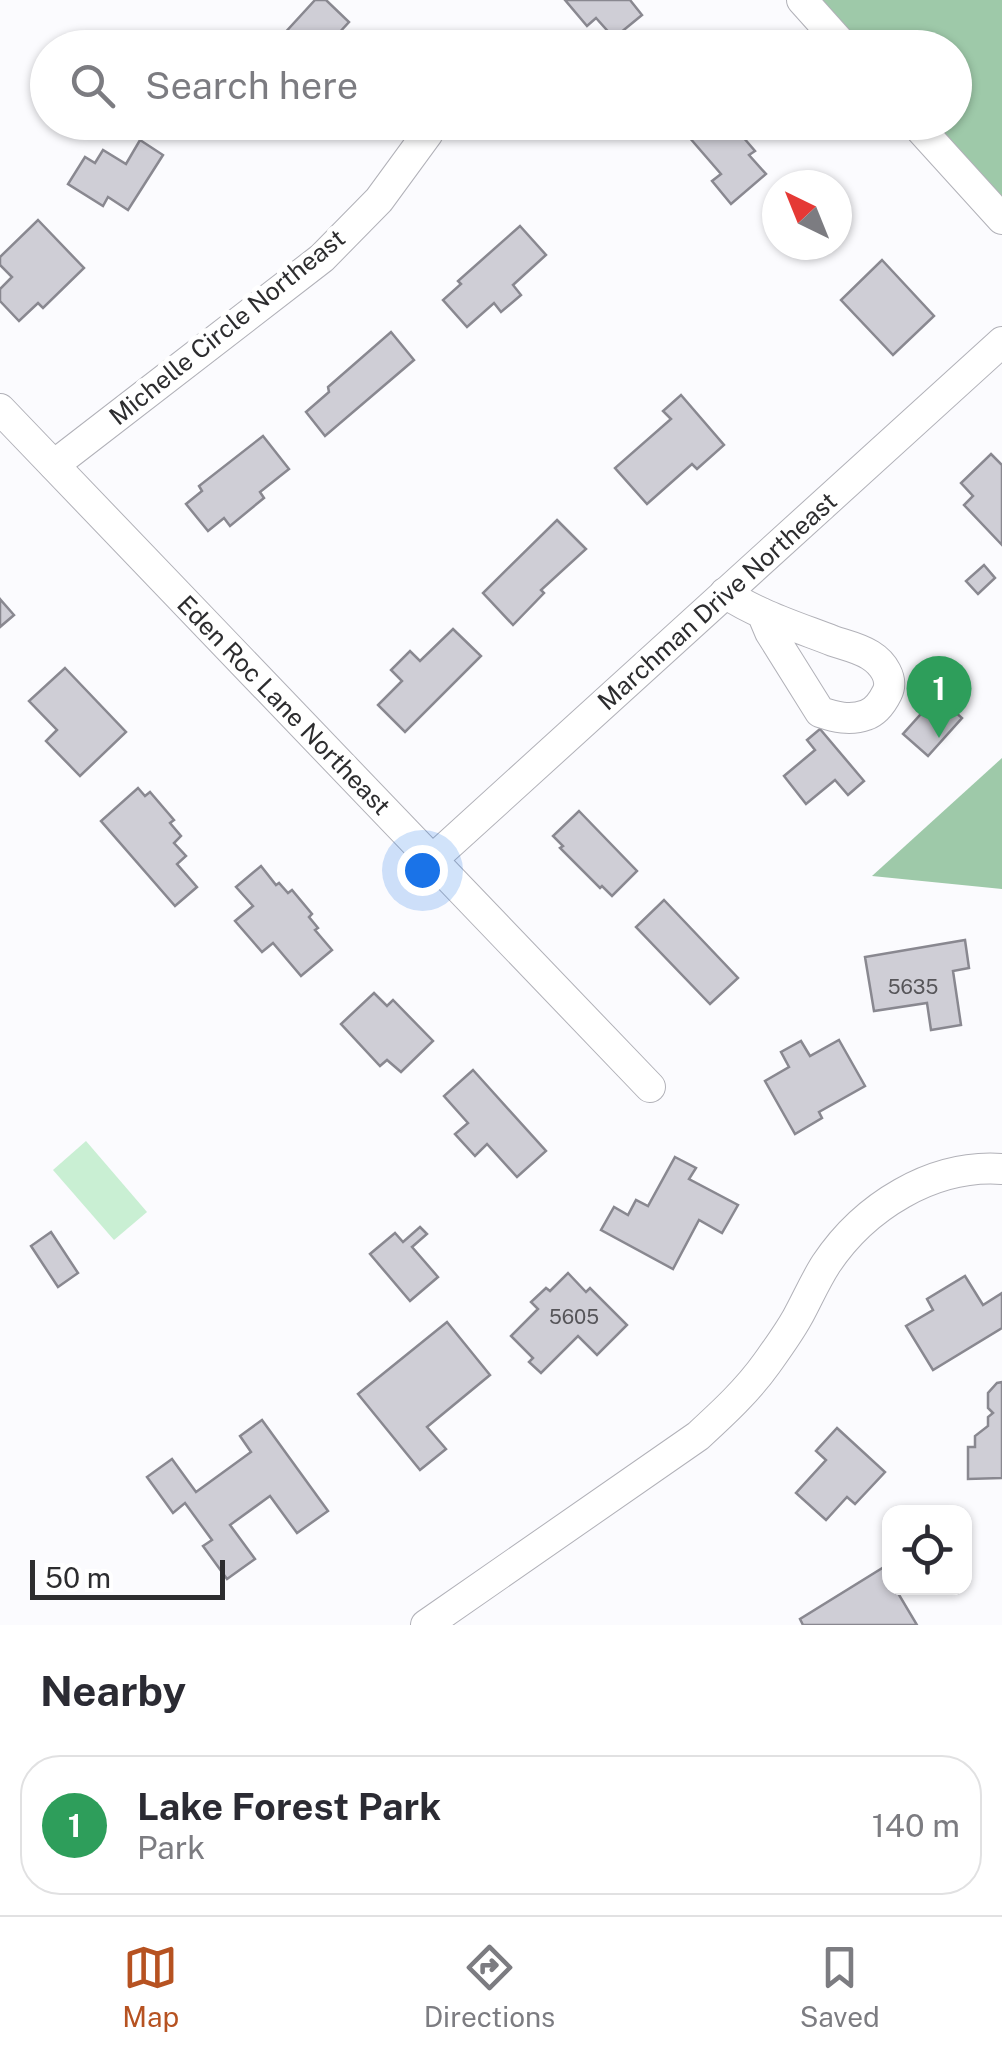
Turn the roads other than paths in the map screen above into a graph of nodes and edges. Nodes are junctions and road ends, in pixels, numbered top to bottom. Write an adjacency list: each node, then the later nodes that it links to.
1 (802, 0): 2 (street)
2 (830, 30)
3 (423, 140): 8 (street, Michelle Circle Northeast)
4 (930, 140): 5 (street)
5 (1002, 219)
6 (1002, 342): 9 (street, Marchman Drive Northeast)
7 (0, 410): 8 (street, Eden Roc Lane Northeast)
8 (54, 465): 11 (street, Eden Roc Lane Northeast)
9 (725, 593): 10 (street); 11 (street, Marchman Drive Northeast)
10 (762, 613)
11 (432, 860): 12 (street, Eden Roc Lane Northeast)
12 (650, 1087)
13 (1002, 1169): 14 (street)
14 (426, 1625)

